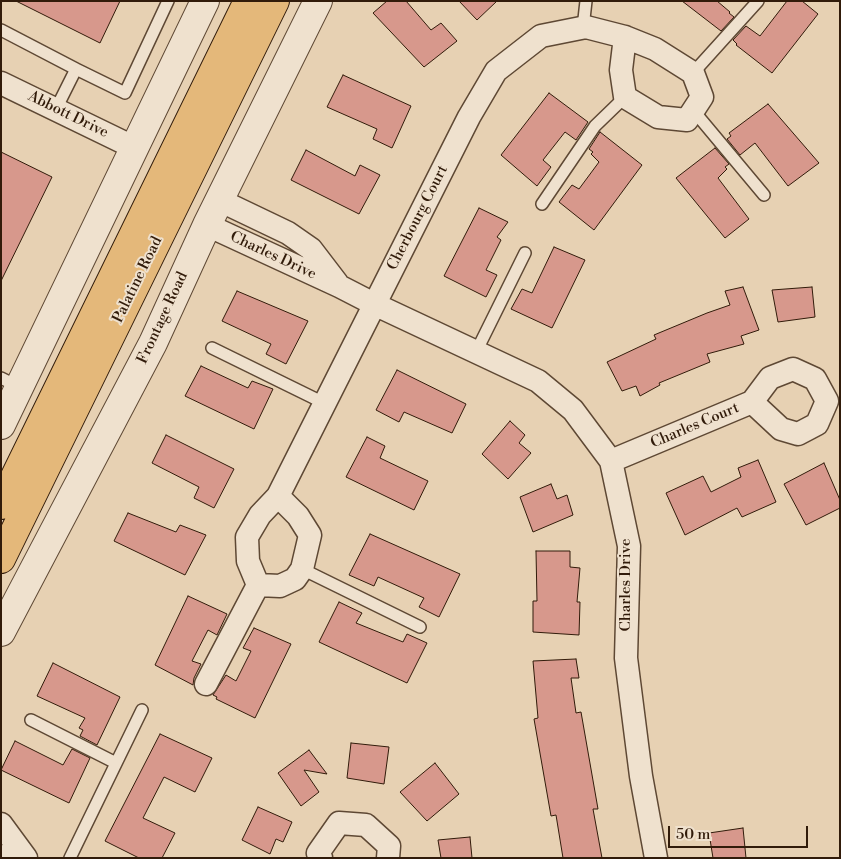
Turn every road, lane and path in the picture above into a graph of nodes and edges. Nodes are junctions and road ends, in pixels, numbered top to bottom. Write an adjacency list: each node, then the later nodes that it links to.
1 (168, 1): 11 (lane)
2 (205, 1): 17 (street)
3 (248, 1): 33 (highway, Palatine Road)
4 (274, 1): 34 (highway, Palatine Road)
5 (318, 1): 19 (street, Frontage Road)
6 (586, 1): 8 (lane)
7 (758, 1): 12 (lane)
8 (583, 28): 10 (street, Cherbourg Court); 24 (street, Cherbourg Court)
9 (1, 30): 11 (lane)
10 (625, 37): 12 (street, Cherbourg Court); 14 (street)
11 (76, 69): 15 (lane)
12 (693, 73): 16 (street)
13 (1, 83): 15 (street, Abbott Drive)
14 (625, 97): 16 (street); 20 (lane)
15 (56, 109): 17 (street, Abbott Drive)
16 (693, 110): 18 (lane)
17 (135, 148): 27 (street)
18 (764, 195)
19 (219, 200): 21 (street, Frontage Road); 23 (street, Charles Drive)
20 (542, 204)
21 (207, 225): 23 (street, Charles Drive); 38 (street, Frontage Road)
22 (525, 253): 26 (lane)
23 (339, 286): 24 (street, Charles Drive)
24 (374, 304): 26 (street, Charles Drive); 29 (street, Cherbourg Court)
25 (212, 348): 29 (lane)
26 (476, 352): 31 (street, Charles Drive)
27 (10, 382): 30 (street)
28 (752, 402): 28 (street, Charles Court); 31 (street, Charles Court)
29 (324, 403): 32 (street, Cherbourg Court)
30 (1, 425)
31 (611, 461): 50 (street, Charles Drive)
32 (278, 496): 35 (street); 36 (street, Cherbourg Court)
33 (1, 505)
34 (1, 559)
35 (302, 569): 36 (street); 37 (lane)
36 (258, 585): 39 (street)
37 (420, 627)
38 (1, 632)
39 (206, 684)
40 (142, 710): 42 (lane)
41 (31, 720): 42 (lane)
42 (116, 763): 47 (lane)
43 (1, 824): 46 (street)
44 (1, 856): 45 (street)
45 (5, 858)
46 (26, 858)
47 (70, 858)
48 (321, 858): 49 (street)
49 (388, 858)
50 (656, 858)

